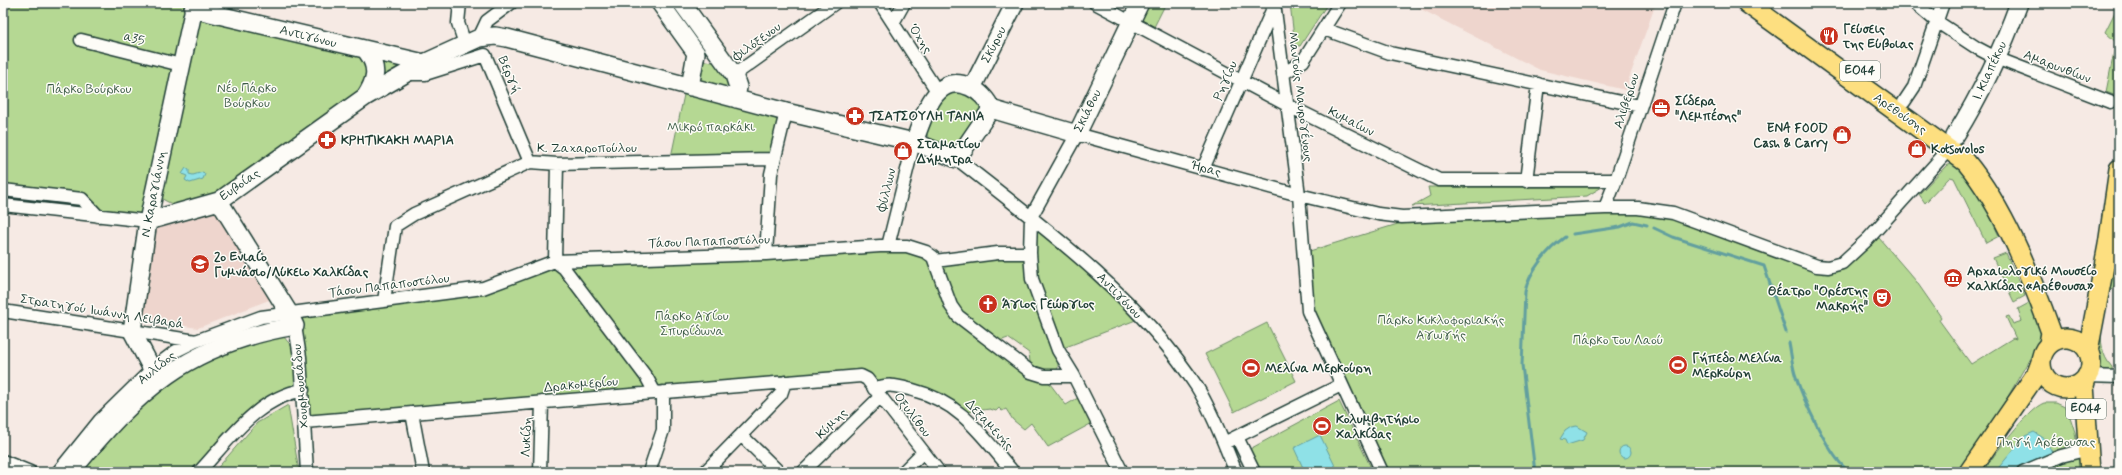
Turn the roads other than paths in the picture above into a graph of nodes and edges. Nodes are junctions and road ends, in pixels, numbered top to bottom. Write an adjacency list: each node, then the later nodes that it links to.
1 (460, 3): 25 (street)
2 (511, 3): 25 (street)
3 (682, 3): 32 (street)
4 (835, 3): 32 (street, Φιλόξενου)
5 (880, 3): 22 (street, Όχης)
6 (904, 3): 22 (street)
7 (1015, 3): 36 (street, Σκύρου)
8 (1095, 3): 21 (street, Κυμαίων)
9 (1140, 3): 21 (street, Σκιάθου)
10 (1340, 3): 23 (street)
11 (1675, 3): 43 (street, Αλιβερίου)
12 (1747, 3): 48 (main road, Αρεθούσης / ΕΟ44)
13 (1766, 3): 40 (main road, Αρεθούσης / ΕΟ44)
14 (1915, 3): 20 (street, Αμαρυνθίων)
15 (1943, 3): 20 (street)
16 (2019, 3): 27 (street, Ι. Κιαπέκου)
17 (1274, 4): 31 (street, Μαντούς Μαυρογένους); 33 (street, Ρηγίου)
18 (665, 5): 35 (street)
19 (194, 6): 26 (street, Αντιγόνου); 29 (street, Ν. Καραγιάννη)
20 (1936, 21): 27 (street, Αμαρυνθίων); 40 (street)
21 (1131, 22): 33 (street, Κυμαίων); 46 (street, Σκιάθου)
22 (893, 23): 37 (street, Όχης)
23 (1324, 28): 31 (street); 34 (street)
24 (81, 40): 29 (street, α35)
25 (472, 41): 28 (street, Ευβοίας); 35 (street)
26 (367, 52): 28 (street, Αντιγόνου); 38 (street)
27 (1996, 58): 41 (street, Αμαρυνθίων); 48 (street, Ι. Κιαπέκου)
28 (424, 64): 30 (street, Ευβοίας)
29 (181, 65): 65 (street, Ν. Καραγιάννη)
30 (403, 74): 38 (street, Ευβοίας); 51 (street, Βεργή)
31 (1283, 74): 42 (street, Μαντούς Μαυρογένους)
32 (734, 75): 39 (street)
33 (1242, 80): 42 (street, Κυμαίων); 53 (street, Ρηγίου)
34 (1538, 84): 43 (street); 56 (street)
35 (690, 87): 39 (street)
36 (972, 88): 37 (street); 44 (street)
37 (937, 90): 47 (street)
38 (365, 97): 59 (street, Ευβοίας)
39 (736, 99): 45 (street)
40 (1904, 102): 48 (main road, Αρεθούσης / ΕΟ44)
41 (2110, 102)
42 (1287, 105): 56 (street, Κυμαίων); 58 (street, Μαντούς Μαυρογένους)
43 (1640, 106): 55 (street, Αλιβερίου)
44 (991, 110): 46 (street, Ήρας); 50 (street)
45 (786, 112): 47 (street); 49 (street)
46 (1077, 134): 53 (street, Ήρας); 64 (street, Σκιάθου)
47 (914, 142): 50 (street); 66 (street, Φύλλων)
48 (1952, 142): 62 (street, Ήρας); 76 (main road, Αρεθούσης / ΕΟ44); 78 (main road, Αρεθούσης / ΕΟ44)
49 (773, 158): 52 (street, Κ. Ζαχαροπούλου); 68 (street)
50 (957, 159): 64 (street, Αντιγόνου)
51 (530, 162): 52 (street, Κ. Ζαχαροπούλου); 72 (street, Κ. Ζαχαροπούλου)
52 (557, 164): 70 (street)
53 (1203, 169): 58 (street, Ήρας)
54 (2119, 169): 61 (main road)
55 (1616, 180): 56 (street, Κυμαίων); 62 (street, Αλιβερίου)
56 (1526, 181)
57 (3, 190): 63 (street)
58 (1299, 195): 62 (street, Ήρας); 87 (street, Μαντούς Μαυρογένους)
59 (219, 201): 65 (street, Ευβοίας); 74 (street, Χουρμουσιάδου)
60 (3, 205): 63 (street, Ευβοίας)
61 (2113, 206): 69 (main road); 76 (main road)
62 (1605, 208)
63 (98, 216): 65 (street, Ευβοίας)
64 (1031, 217): 67 (street); 97 (street, Αντιγόνου)
65 (148, 221): 75 (street, Ν. Καραγιάννη)
66 (888, 246): 68 (street, Τάσου Παπαποστόλου); 71 (street, Τάσου Παπαποστόλου)
67 (1030, 253): 71 (street); 83 (street)
68 (766, 254): 70 (street, Τάσου Παπαποστόλου)
69 (2112, 255): 79 (main road)
70 (555, 261): 72 (street, Τάσου Παπαποστόλου); 90 (street)
71 (935, 261): 83 (street)
72 (384, 301): 74 (street, Τάσου Παπαποστόλου)
73 (3, 311): 75 (street, Στρατηγού Ιωάννη Λειβαρά)
74 (292, 320): 77 (street, Αυλίδος); 81 (street, Αυλίδος); 89 (street, Χουρμουσιάδου)
75 (132, 331): 77 (street, Στρατηγού Ιωάννη Λειβαρά); 81 (street)
76 (2070, 338): 78 (main road); 79 (main road, ΕΟ44)
77 (196, 341): 81 (street, Αυλίδος)
78 (2049, 344): 80 (main road, ΕΟ44)
79 (2088, 351): 84 (main road, ΕΟ44)
80 (2041, 362): 88 (main road, ΕΟ44); 99 (main road)
81 (156, 374): 103 (street, Αυλίδος); 104 (street, Αυλίδος)
82 (861, 376): 86 (street, Δρακομερίου); 91 (street, Οξυλίθου)
83 (1074, 376): 116 (street)
84 (2087, 376): 85 (street); 88 (main road, ΕΟ44); 98 (main road, ΕΟ44)
85 (2119, 377)
86 (785, 382): 90 (street, Δρακομερίου); 95 (street)
87 (1341, 385): 96 (street); 119 (street, Μαντούς Μαυρογένους)
88 (2059, 386): 98 (main road, ΕΟ44); 99 (main road)
89 (303, 390): 94 (street, Χουρμουσιάδου); 105 (street)
90 (659, 393): 92 (street, Δρακομερίου); 109 (street)
91 (877, 393): 100 (street, Οξυλίθου); 112 (street, Κύμης); 115 (street, Δεξαμενής)
92 (542, 402): 93 (street, Δρακομερίου); 108 (street, Λυκίδη)
93 (412, 413): 94 (street, Δρακομερίου); 107 (street)
94 (304, 422): 106 (street, Χουρμουσιάδου)
95 (741, 435): 110 (street); 111 (street)
96 (1237, 437): 97 (street); 118 (street)
97 (1224, 443): 117 (street, Αντιγόνου)
98 (2088, 446): 121 (street); 122 (main road, ΕΟ44)
99 (1986, 449): 120 (main road)
100 (923, 452): 113 (street); 114 (street, Οξυλίθου)
101 (3, 461): 102 (street)
102 (30, 472)
103 (58, 472)
104 (71, 472)
105 (200, 472)
106 (307, 472)
107 (423, 472)
108 (540, 472)
109 (649, 472)
110 (705, 472)
111 (779, 472)
112 (803, 472)
113 (903, 472)
114 (938, 472)
115 (1013, 472)
116 (1122, 472)
117 (1236, 472)
118 (1254, 472)
119 (1382, 472)
120 (1969, 472)
121 (2023, 472)
122 (2090, 472)

